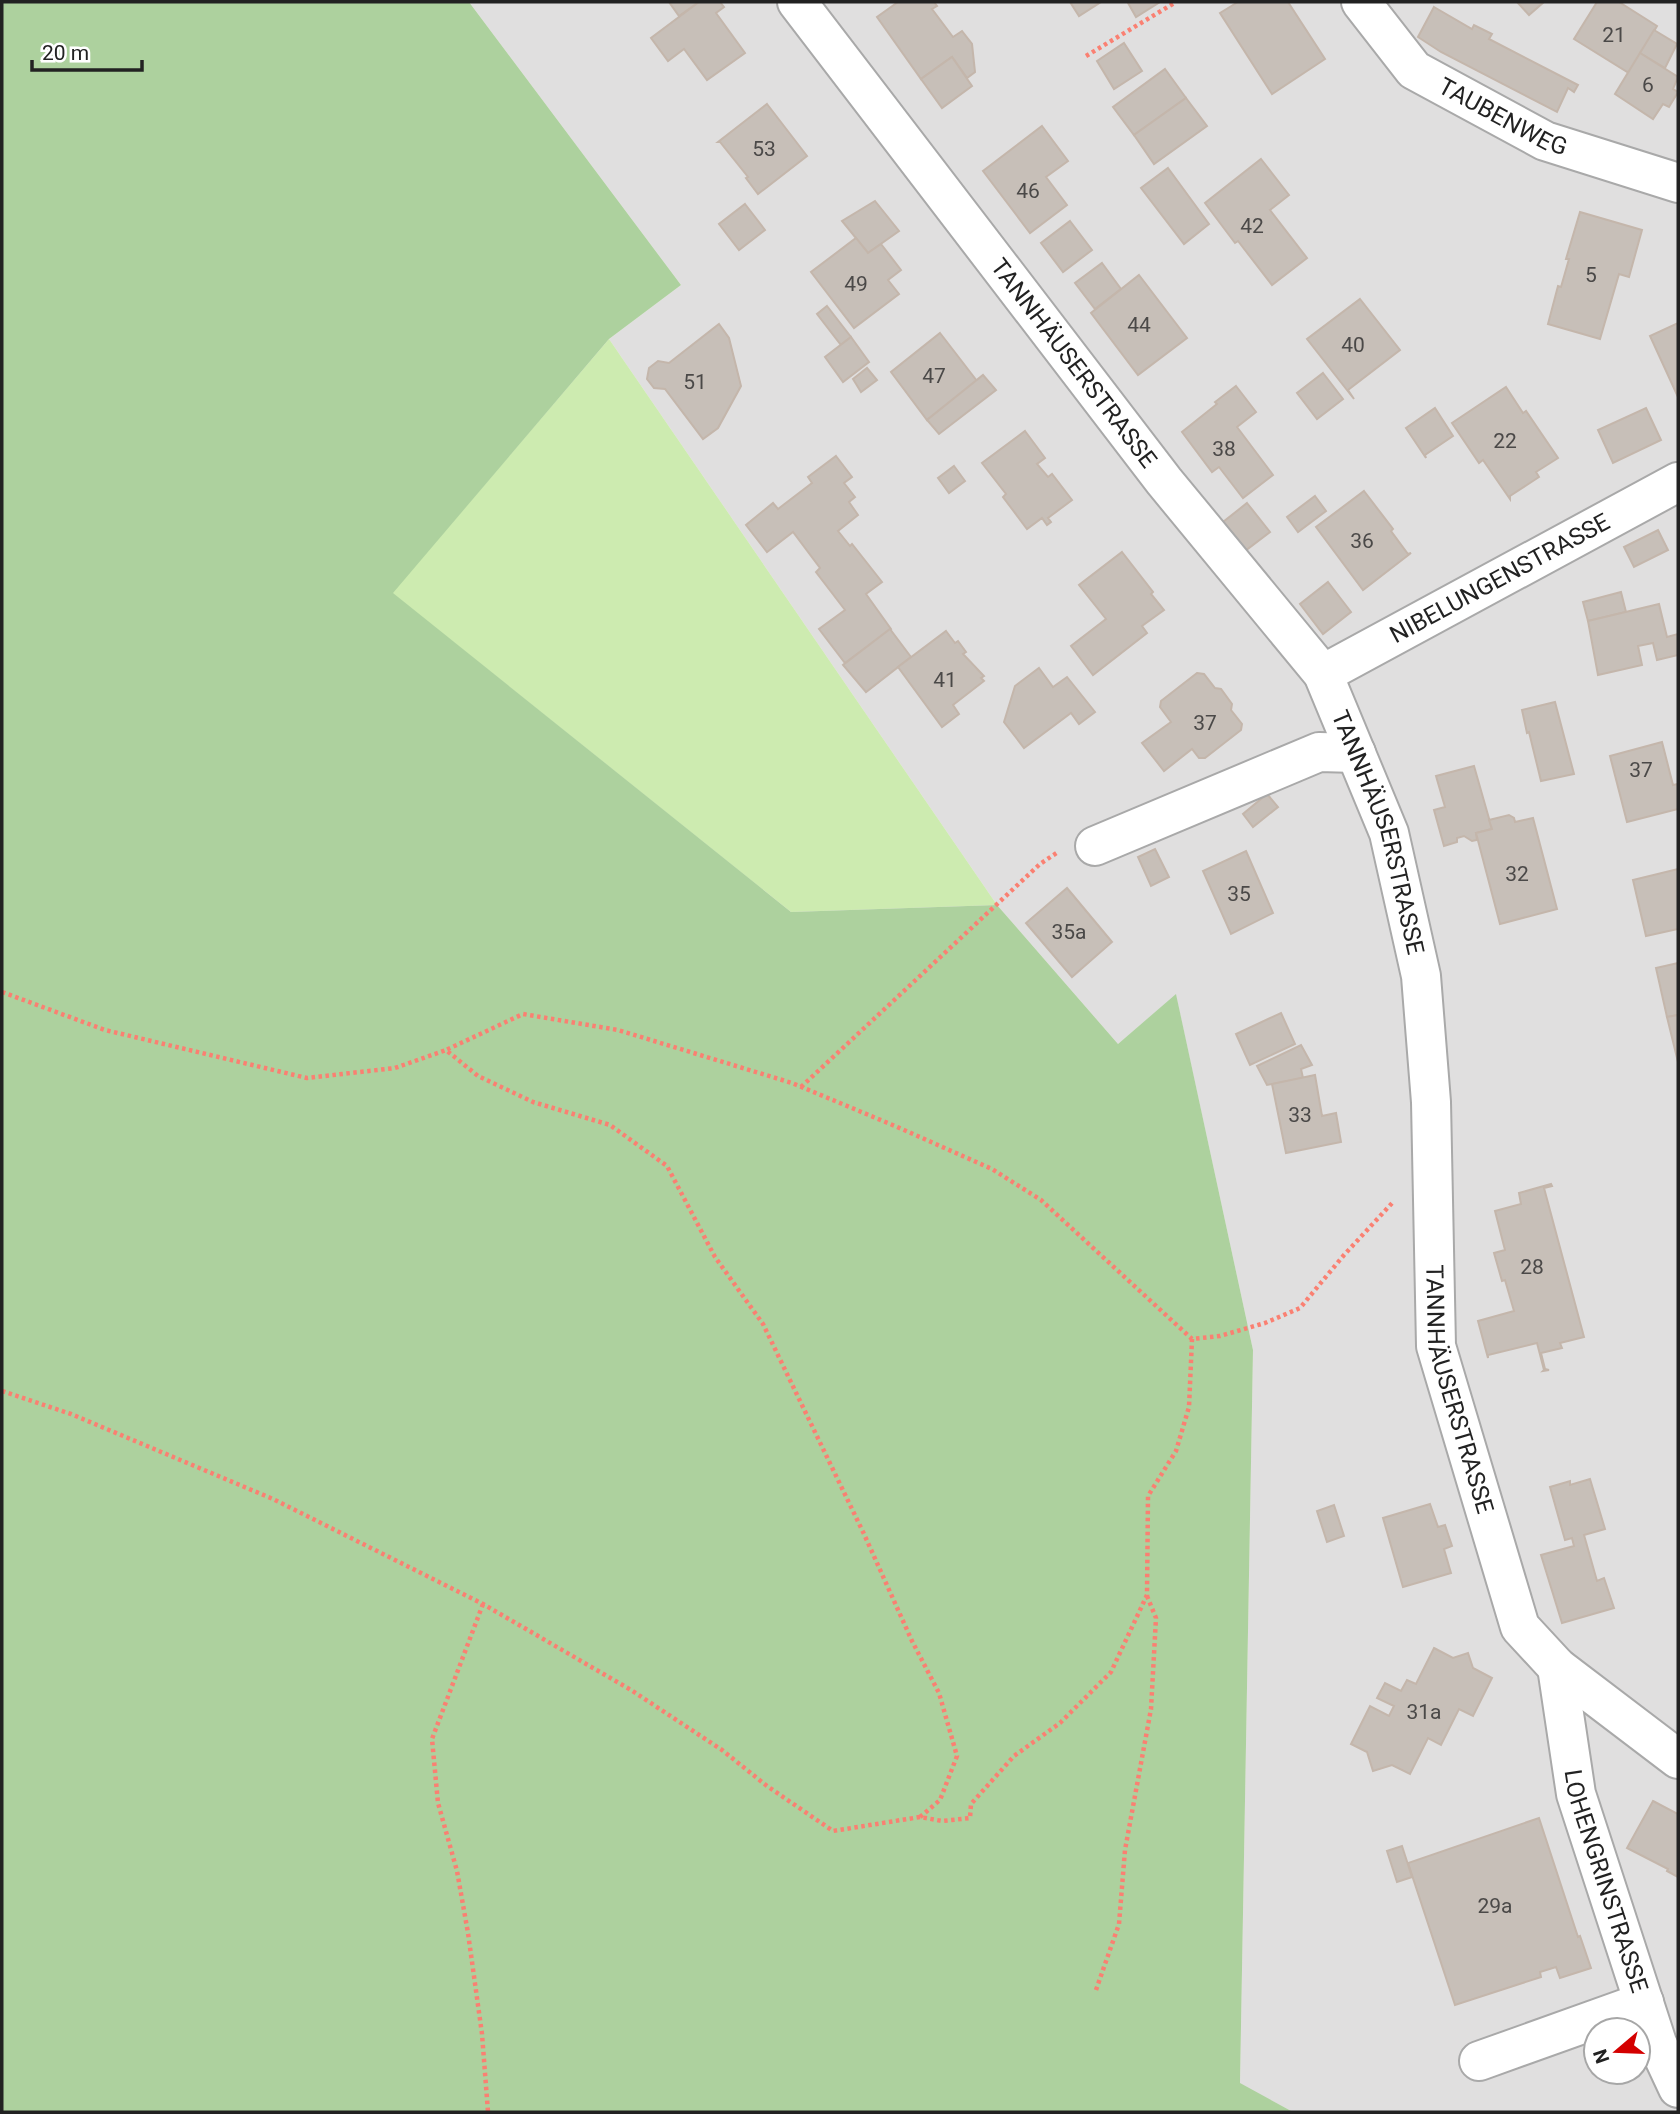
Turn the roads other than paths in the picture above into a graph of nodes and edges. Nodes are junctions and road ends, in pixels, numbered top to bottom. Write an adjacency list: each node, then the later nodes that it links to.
1 (797, 2): 5 (street, TANNHÄUSERSTRASSE)
2 (1361, 2): 3 (street, TAUBENWEG)
3 (1678, 183)
4 (1678, 482): 5 (street, NIBELUNGENSTRASSE)
5 (1323, 674): 6 (street, TANNHÄUSERSTRASSE)
6 (1356, 753): 7 (street); 8 (street, TANNHÄUSERSTRASSE)
7 (1095, 846)
8 (1557, 1667): 9 (street, TANNHÄUSERSTRASSE); 10 (street, LOHENGRINSTRASSE)
9 (1678, 1759)
10 (1644, 2002): 11 (street); 12 (street, LOHENGRINSTRASSE)
11 (1479, 2061)
12 (1678, 2088)

